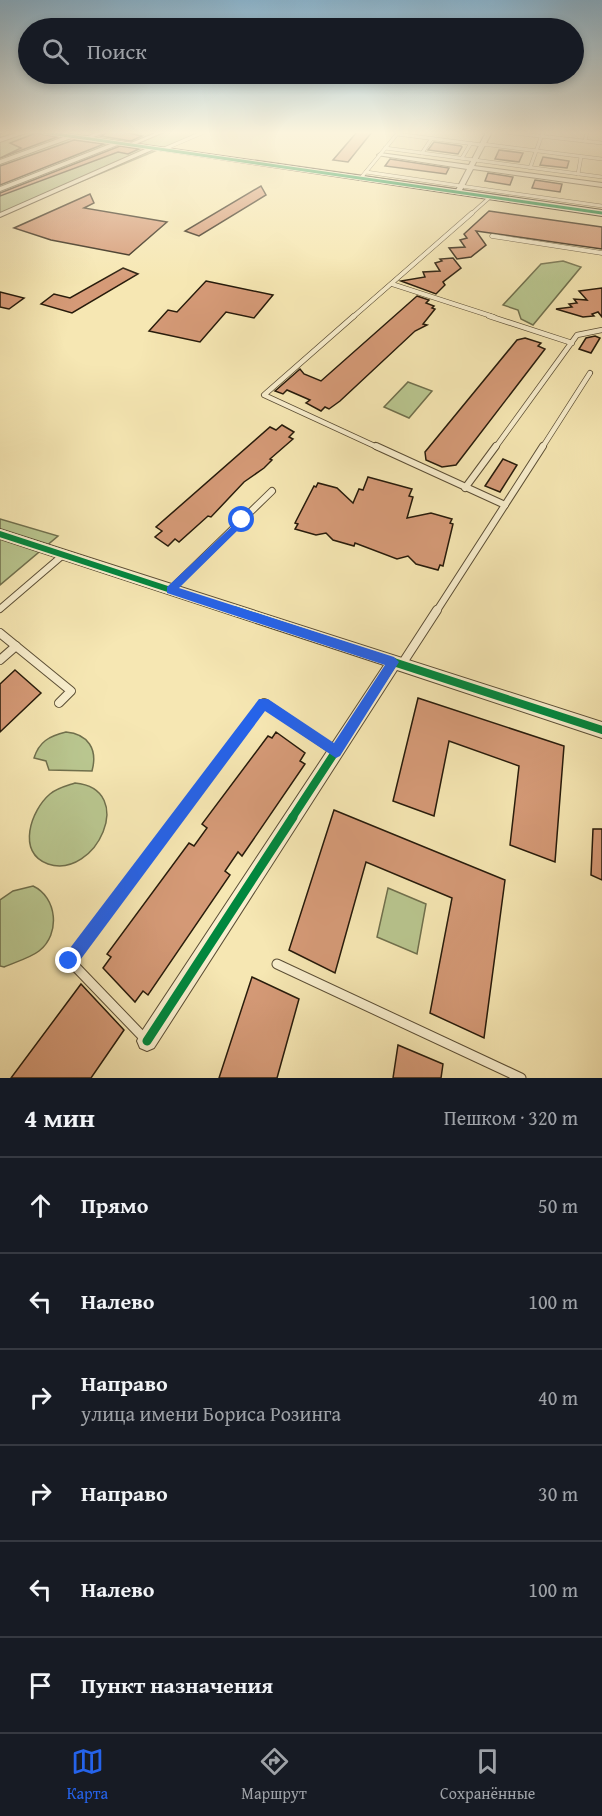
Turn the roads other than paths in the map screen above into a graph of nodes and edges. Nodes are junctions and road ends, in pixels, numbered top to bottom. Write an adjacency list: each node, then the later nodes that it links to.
1 (17, 182): 9 (street)
2 (74, 182): 13 (street)
3 (398, 182): 10 (street)
4 (414, 182): 8 (street)
5 (463, 182): 8 (street)
6 (582, 182): 7 (street)
7 (602, 185)
8 (460, 188): 11 (lane); 12 (street)
9 (0, 189)
10 (489, 198): 12 (street); 16 (lane)
11 (602, 206)
12 (602, 213)
13 (0, 215)
14 (492, 236): 15 (lane)
15 (602, 253)
16 (392, 284): 18 (lane); 20 (lane)
17 (602, 330): 18 (lane)
18 (572, 343): 20 (lane)
19 (590, 373): 22 (lane)
20 (465, 488): 22 (lane)
21 (272, 490): 25 (lane)
22 (505, 505): 30 (lane)
23 (0, 534): 24 (street)
24 (64, 554): 25 (street); 26 (lane)
25 (171, 590): 30 (street)
26 (0, 609)
27 (0, 633): 28 (lane)
28 (16, 646): 29 (lane); 31 (lane)
29 (0, 660)
30 (398, 663): 32 (street); 33 (street)
31 (59, 703)
32 (602, 730)
33 (336, 752): 35 (street); 35 (lane)
34 (277, 964): 36 (lane)
35 (147, 1041)
36 (521, 1078)

